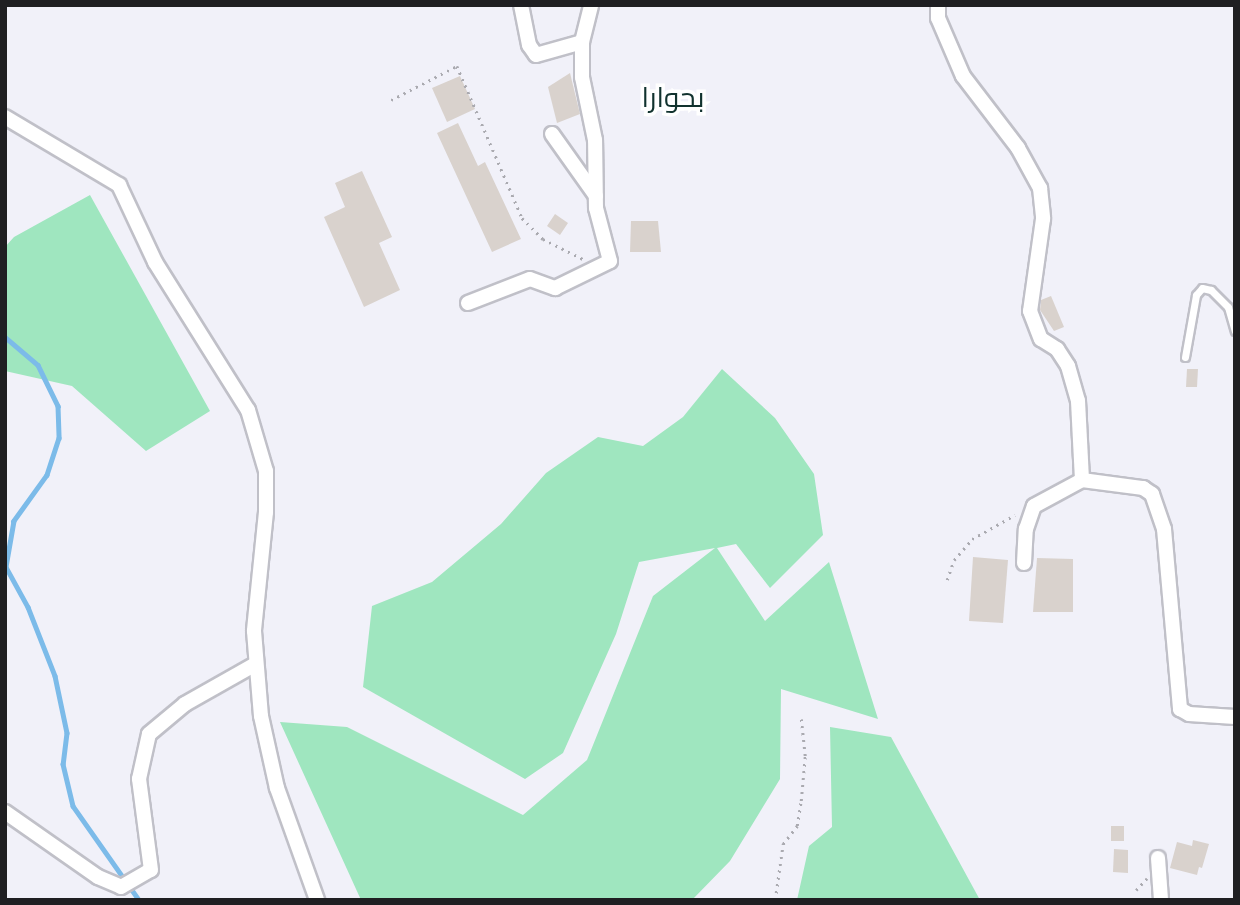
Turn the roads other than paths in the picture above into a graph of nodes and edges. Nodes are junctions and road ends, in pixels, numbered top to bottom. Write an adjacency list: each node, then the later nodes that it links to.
1 (521, 5): 4 (street)
2 (591, 5): 4 (street)
3 (938, 5): 11 (street)
4 (582, 41): 7 (street)
5 (5, 117): 13 (street)
6 (552, 134): 7 (street)
7 (596, 196): 8 (street)
8 (468, 303)
9 (1235, 331): 10 (lane)
10 (1185, 357)
11 (1082, 480): 12 (street); 14 (street)
12 (1024, 563)
13 (254, 665): 15 (street); 17 (street)
14 (1235, 717)
15 (5, 812)
16 (1158, 858): 18 (street)
17 (317, 900)
18 (1161, 900)

